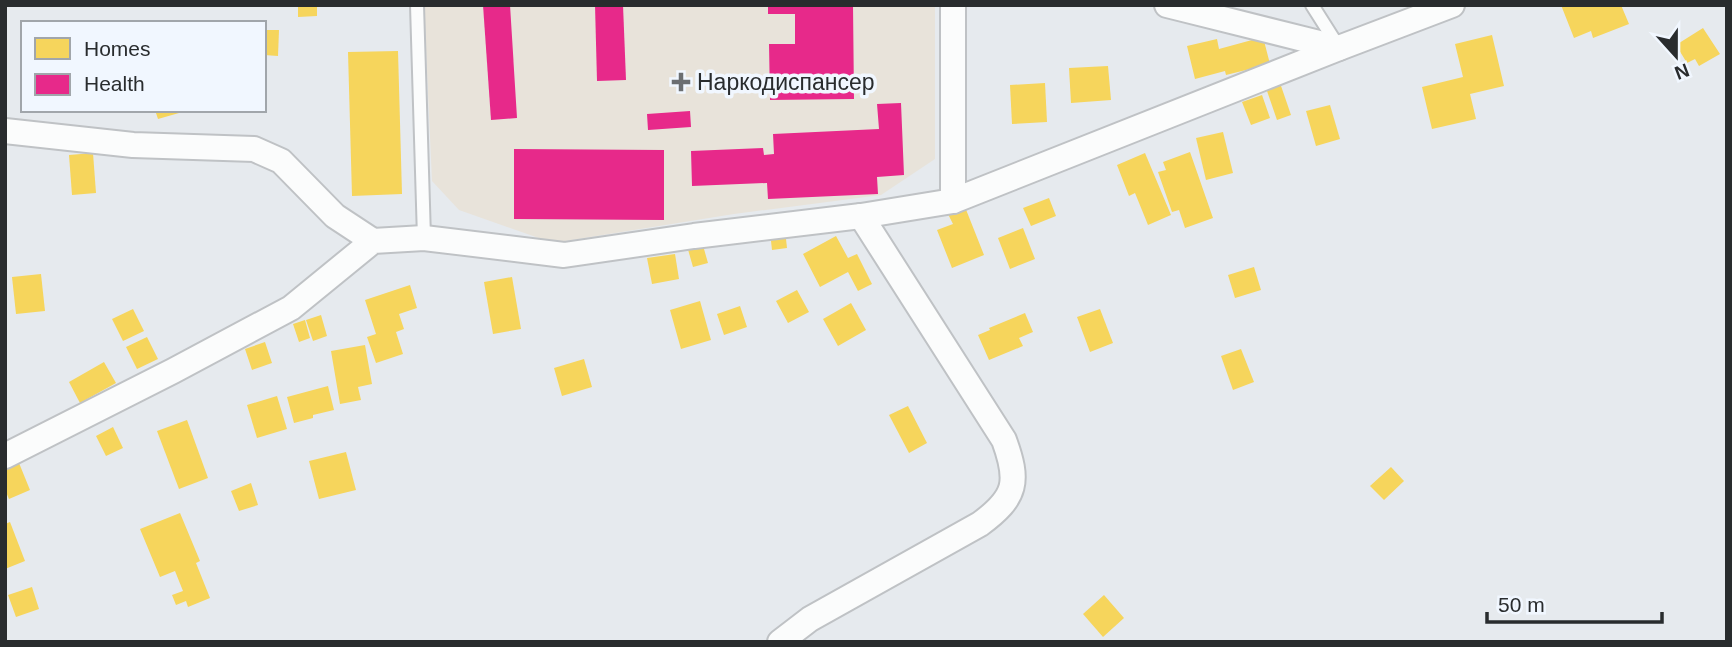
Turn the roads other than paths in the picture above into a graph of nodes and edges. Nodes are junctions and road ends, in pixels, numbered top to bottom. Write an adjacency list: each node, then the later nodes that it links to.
1 (418, 5): 10 (lane)
2 (953, 5): 8 (street)
3 (1167, 5): 6 (street)
4 (1311, 5): 6 (lane)
5 (1452, 5): 6 (street)
6 (1339, 48): 8 (street)
7 (5, 131): 11 (street)
8 (953, 201): 9 (street)
9 (861, 216): 10 (street); 13 (street)
10 (424, 238): 11 (street)
11 (373, 241): 12 (street)
12 (5, 456)
13 (780, 642)

